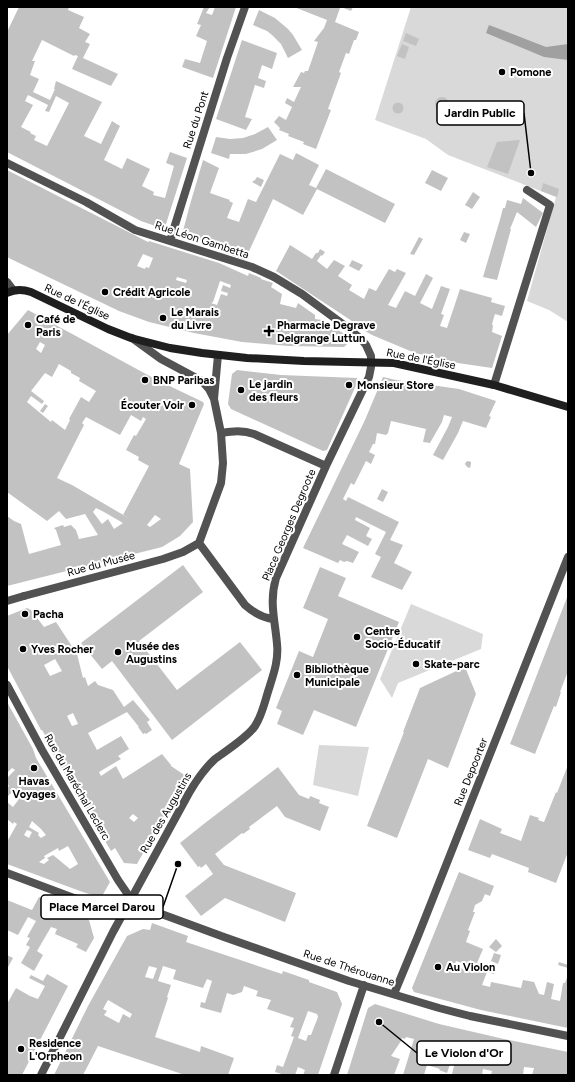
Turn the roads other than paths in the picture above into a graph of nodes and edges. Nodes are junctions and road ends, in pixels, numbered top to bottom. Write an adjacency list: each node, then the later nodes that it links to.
1 (245, 7): 4 (street, Rue du Pont)
2 (7, 163): 4 (street, Rue Léon Gambetta)
3 (527, 190): 10 (street)
4 (170, 241): 9 (street, Rue Léon Gambetta)
5 (7, 282): 6 (street)
6 (10, 292): 7 (main road, Rue de l'Église)
7 (131, 338): 8 (main road, Rue de l'Église); 11 (street, Rue de l'Église)
8 (218, 355): 9 (main road, Rue de l'Église); 11 (street, Rue de l'Église)
9 (372, 362): 10 (main road, Rue de l'Église); 14 (street)
10 (494, 385): 12 (main road, Rue de l'Église)
11 (214, 399): 13 (street, Rue de l'Église)
12 (568, 407)
13 (221, 433): 14 (street, Place Georges Degroote); 15 (street)
14 (326, 466): 18 (street, Place Georges Degroote)
15 (198, 543): 17 (street, Rue du Musée); 18 (street)
16 (568, 557): 24 (street, Rue Depoorter)
17 (7, 601)
18 (274, 619): 21 (street, Rue des Augustins)
19 (7, 685): 21 (street, Rue du Maréchal Leclerc)
20 (7, 873): 22 (street)
21 (131, 899): 22 (street, Rue des Augustins); 23 (street, Rue de Thérouanne)
22 (122, 916): 26 (street, Rue des Augustins)
23 (364, 985): 24 (street, Rue de Thérouanne); 27 (street)
24 (394, 994): 25 (street, Rue de Thérouanne)
25 (568, 1036)
26 (41, 1075)
27 (334, 1075)

